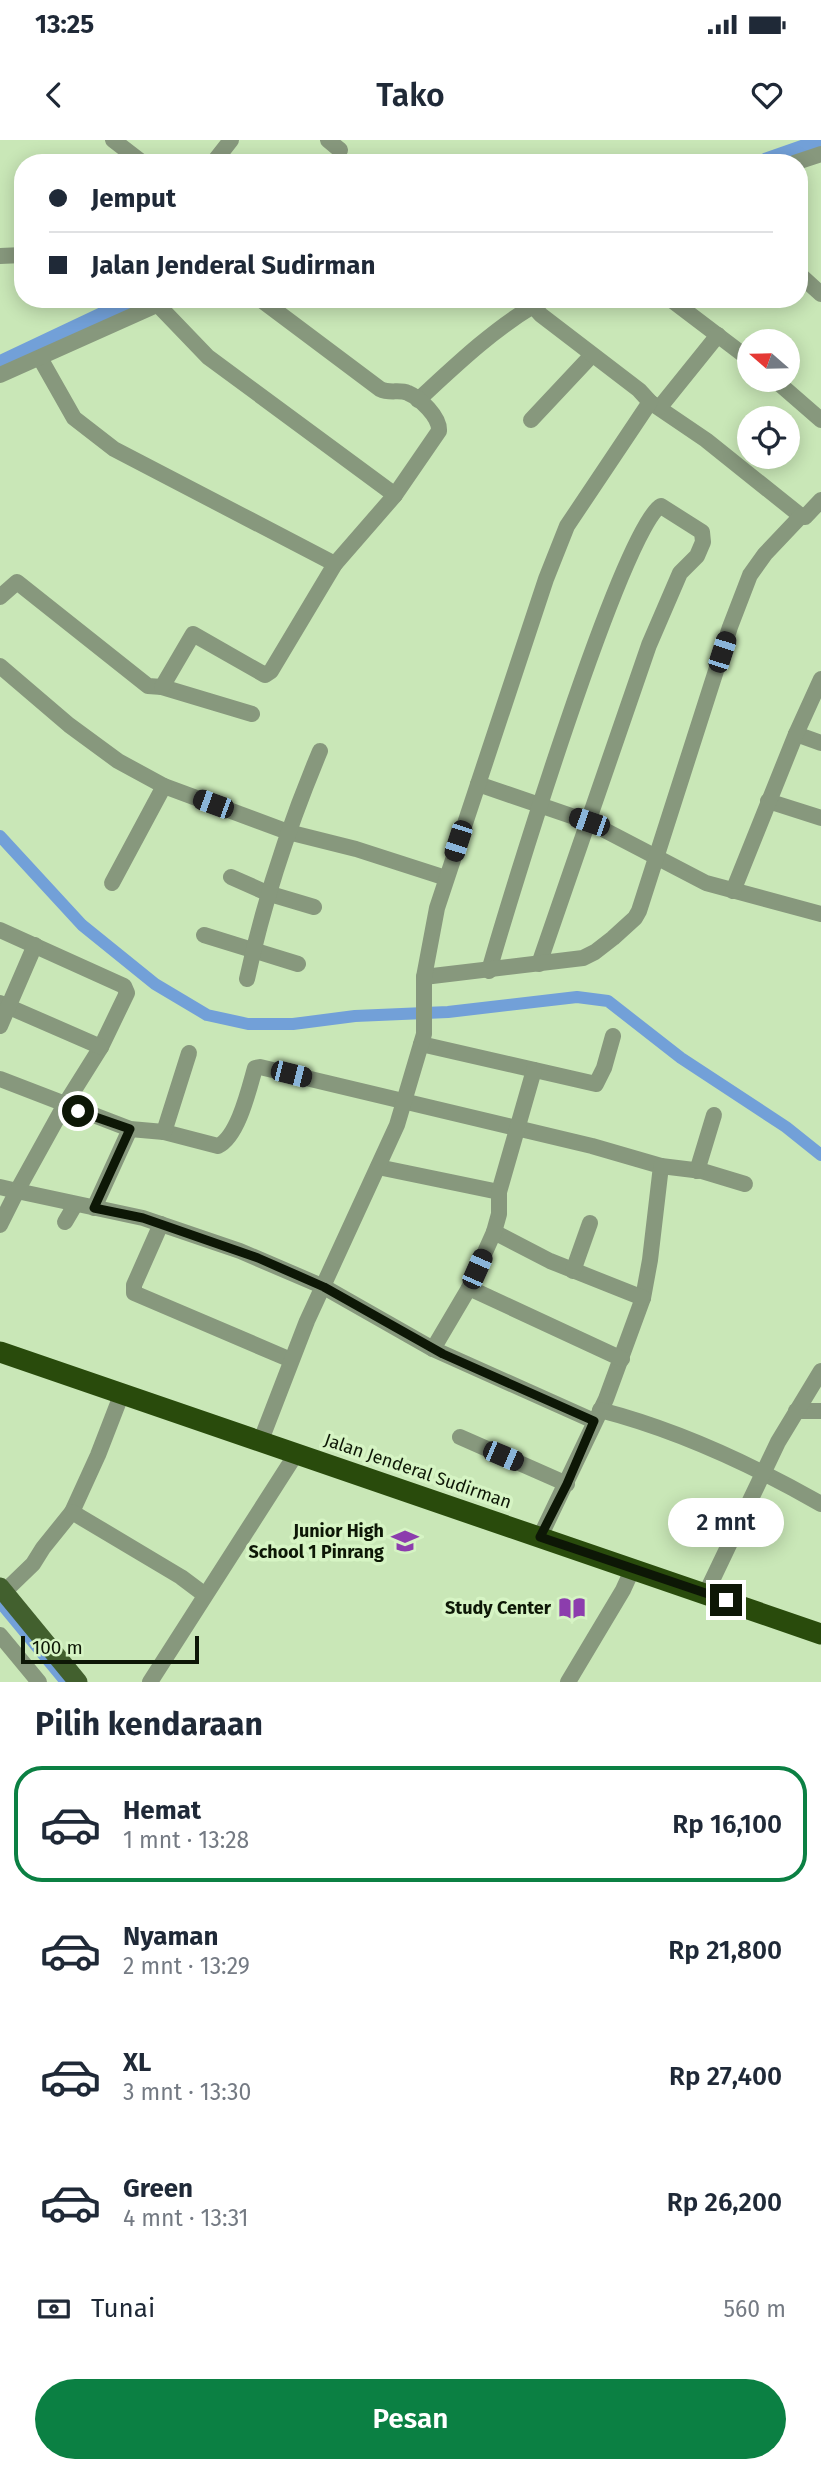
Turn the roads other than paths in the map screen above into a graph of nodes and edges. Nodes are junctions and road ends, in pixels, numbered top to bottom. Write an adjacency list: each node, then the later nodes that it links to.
1 (113, 140): 3 (street)
2 (231, 140): 4 (street)
3 (132, 154)
4 (220, 154)
5 (151, 308): 14 (street)
6 (169, 308): 21 (street)
7 (272, 308): 17 (street)
8 (526, 308): 17 (street)
9 (535, 308): 13 (street)
10 (682, 308): 11 (street)
11 (718, 335): 12 (street); 18 (street)
12 (737, 350)
13 (592, 355): 18 (street); 19 (street)
14 (40, 358): 15 (street); 24 (street)
15 (0, 375)
16 (789, 392): 20 (street)
17 (418, 400): 21 (street)
18 (655, 404): 23 (street); 33 (street)
19 (531, 420)
20 (821, 420)
21 (395, 495): 24 (street)
22 (821, 500): 23 (street)
23 (801, 516): 40 (street)
24 (335, 564): 28 (street)
25 (0, 597): 28 (street)
26 (0, 666): 34 (street)
27 (821, 679): 30 (street)
28 (162, 687): 29 (street)
29 (252, 714)
30 (796, 734): 31 (street); 35 (street)
31 (821, 743)
32 (320, 751): 39 (street)
33 (478, 784): 36 (street); 42 (street)
34 (164, 786): 39 (street); 43 (street)
35 (768, 801): 37 (street); 44 (street)
36 (540, 806): 38 (street); 38 (street); 54 (street)
37 (821, 818)
38 (589, 822): 40 (street); 53 (street)
39 (288, 832): 42 (street); 45 (street)
40 (657, 858): 44 (street); 53 (street)
41 (231, 877): 45 (street)
42 (446, 878): 56 (street)
43 (112, 883)
44 (733, 891): 47 (street)
45 (267, 893): 46 (street); 51 (street)
46 (314, 907)
47 (821, 914)
48 (0, 930): 50 (street)
49 (204, 935): 51 (street)
50 (35, 945): 57 (street); 61 (street)
51 (253, 950): 52 (street); 55 (street)
52 (298, 964)
53 (539, 964): 54 (street)
54 (489, 971): 56 (street)
55 (247, 979)
56 (424, 981): 60 (street)
57 (5, 1004): 58 (street); 61 (street)
58 (0, 1026)
59 (613, 1036): 63 (street)
60 (421, 1044): 63 (street); 65 (street)
61 (101, 1047): 66 (street)
62 (189, 1053): 70 (street)
63 (534, 1070): 68 (street)
64 (0, 1079): 66 (street)
65 (404, 1102): 68 (street); 70 (street); 72 (street)
66 (64, 1105): 69 (street); 76 (street)
67 (714, 1115): 73 (street)
68 (516, 1128): 71 (street); 77 (street)
69 (130, 1129): 70 (street); 79 (street)
70 (164, 1132)
71 (661, 1166): 73 (street); 88 (street)
72 (378, 1167): 77 (street); 86 (street)
73 (697, 1171): 74 (street)
74 (746, 1184)
75 (0, 1187): 76 (street)
76 (17, 1191): 78 (street); 82 (street)
77 (499, 1192): 84 (street)
78 (75, 1205): 79 (street); 80 (street)
79 (94, 1208): 83 (street)
80 (65, 1222)
81 (590, 1223): 85 (street)
82 (0, 1224)
83 (161, 1224): 86 (street); 92 (street)
84 (494, 1232): 85 (street); 87 (street)
85 (573, 1271): 88 (street)
86 (324, 1287): 89 (street); 92 (street)
87 (469, 1288): 89 (street); 91 (street)
88 (643, 1298): 91 (street)
89 (433, 1349): 97 (street)
90 (0, 1352): 94 (highway, Jalan Jenderal Sudirman)
91 (622, 1359): 97 (street)
92 (291, 1360): 99 (street)
93 (821, 1371): 95 (street)
94 (122, 1393): 99 (highway, Jalan Jenderal Sudirman); 104 (street)
95 (796, 1411): 96 (street); 101 (street)
96 (821, 1411)
97 (597, 1415): 101 (street); 102 (street)
98 (460, 1437): 102 (street)
99 (261, 1440): 100 (highway, Jalan Jenderal Sudirman)
100 (296, 1454): 105 (highway, Jalan Jenderal Sudirman); 109 (street)
101 (764, 1474): 103 (street); 108 (street)
102 (567, 1484): 105 (street)
103 (821, 1504)
104 (72, 1512): 107 (street); 109 (street)
105 (540, 1537): 106 (highway, Jalan Jenderal Sudirman)
106 (633, 1568): 108 (highway, Jalan Jenderal Sudirman); 115 (street)
107 (2, 1589): 113 (main road)
108 (706, 1593): 110 (highway, Jalan Jenderal Sudirman)
109 (205, 1595): 114 (street)
110 (821, 1634)
111 (0, 1635): 112 (street)
112 (38, 1682)
113 (78, 1682)
114 (150, 1682)
115 (568, 1682)

